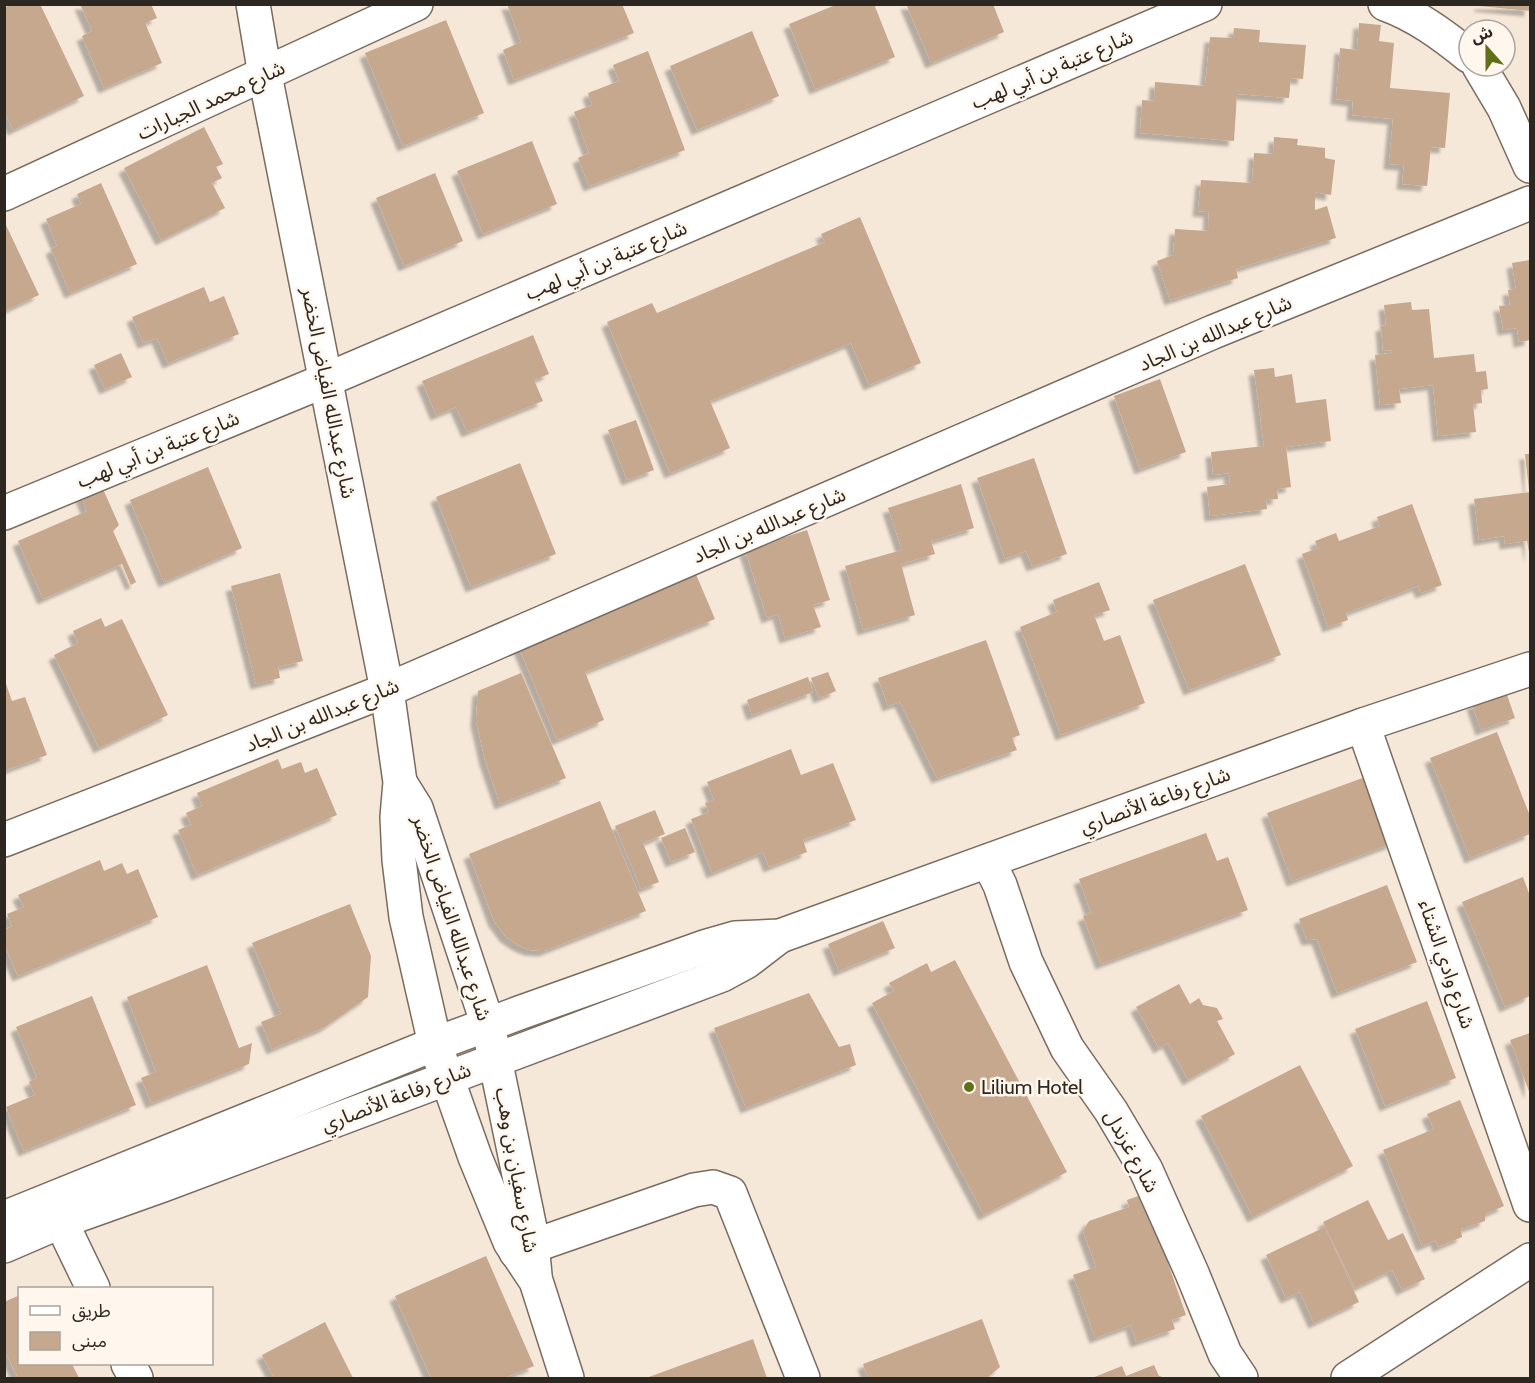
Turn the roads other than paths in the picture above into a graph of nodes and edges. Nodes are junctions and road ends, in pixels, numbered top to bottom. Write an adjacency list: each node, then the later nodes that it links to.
1 (253, 4): 6 (street, شارع عبدالله الفياض الخضر)
2 (416, 4): 6 (street, شارع محمد الجبارات)
3 (1205, 4): 11 (street, شارع عتبة بن أبي لهب)
4 (1385, 4): 5 (street)
5 (1457, 46)
6 (265, 75): 9 (street, شارع محمد الجبارات); 11 (street, شارع عبدالله الفياض الخضر)
7 (1486, 78): 8 (street)
8 (1530, 166)
9 (4, 194)
10 (1530, 203): 14 (street, شارع عبدالله بن الجاد)
11 (326, 380): 12 (street, شارع عتبة بن أبي لهب); 14 (street, شارع عبدالله الفياض الخضر)
12 (4, 513)
13 (1530, 669): 15 (street, شارع رفاعة الأنصاري)
14 (387, 690): 16 (street, شارع عبدالله الفياض الخضر); 17 (street, شارع عبدالله بن الجاد)
15 (1363, 725): 18 (street, شارع رفاعة الأنصاري); 24 (street, شارع وادي الشتاء)
16 (400, 782): 20 (street, شارع عبدالله الفياض الخضر); 21 (street, شارع عبدالله الفياض الخضر)
17 (4, 840)
18 (988, 861): 19 (street, شارع رفاعة الأنصاري); 33 (street, شارع غرندل)
19 (780, 936): 20 (street, شارع رفاعة الأنصاري); 22 (street, شارع رفاعة الأنصاري)
20 (488, 1025): 21 (street, شارع رفاعة الأنصاري); 22 (street, شارع عبدالله الفياض الخضر)
21 (435, 1044): 23 (street, شارع عبدالله الفياض الخضر); 25 (street, شارع رفاعة الأنصاري)
22 (496, 1059): 23 (street, شارع رفاعة الأنصاري); 28 (street, شارع سفيان بن وهب)
23 (446, 1078): 25 (street, شارع رفاعة الأنصاري); 28 (street, شارع سفيان بن وهب)
24 (1530, 1205)
25 (56, 1211): 26 (street, شارع رفاعة الأنصاري); 27 (street, شارع رفاعة الأنصاري); 30 (street)
26 (4, 1218)
27 (4, 1246)
28 (524, 1249): 31 (street, شارع سفيان بن وهب); 32 (street)
29 (1530, 1260): 34 (street)
30 (93, 1287)
31 (567, 1378)
32 (803, 1378)
33 (1241, 1378)
34 (1348, 1378)

